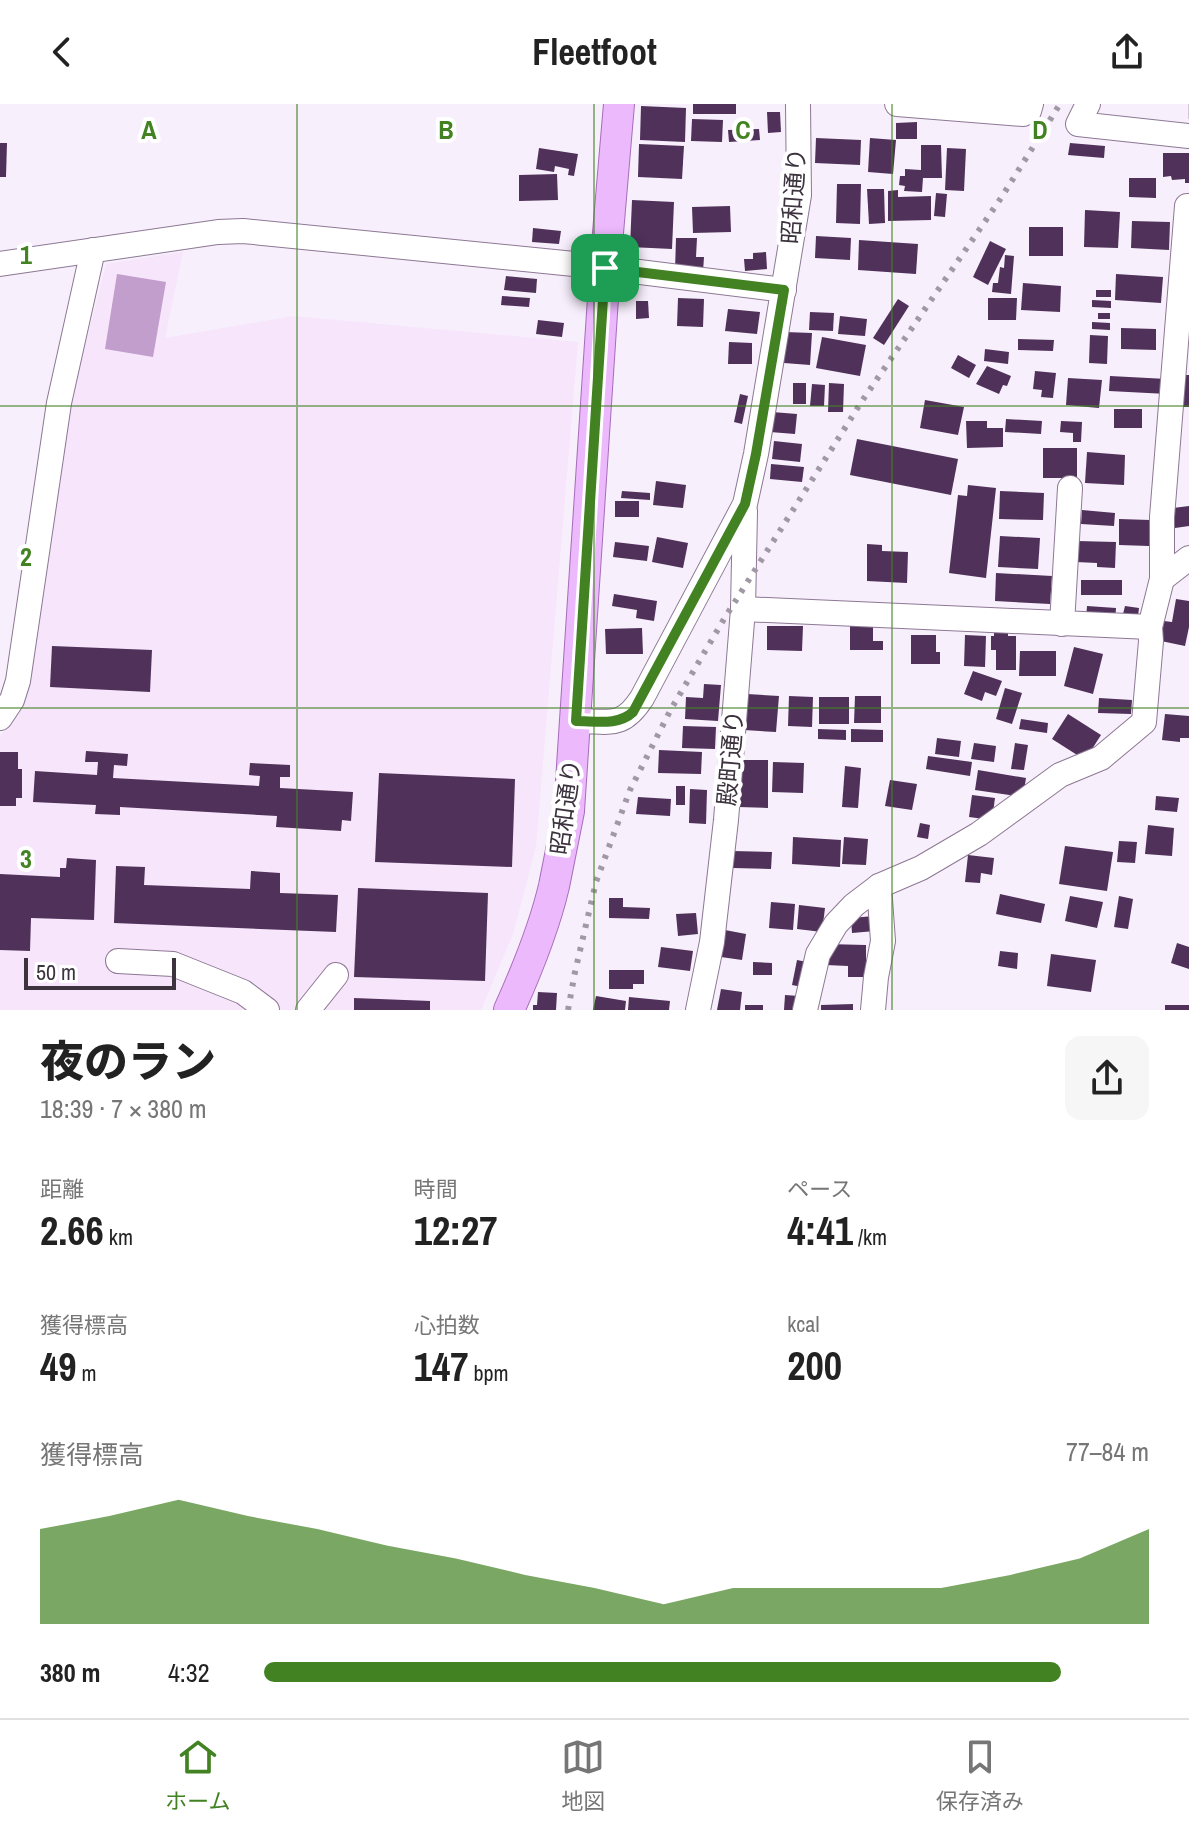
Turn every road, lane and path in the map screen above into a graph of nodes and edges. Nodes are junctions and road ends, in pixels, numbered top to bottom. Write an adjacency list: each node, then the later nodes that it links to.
1 (619, 104): 10 (main road)
2 (798, 104): 11 (street, 昭和通り)
3 (897, 104): 4 (street)
4 (1031, 104)
5 (1088, 104): 6 (street)
6 (1189, 136)
7 (1189, 206): 15 (street)
8 (93, 250): 9 (street); 10 (street); 19 (street)
9 (0, 264)
10 (605, 268): 11 (street); 20 (main road)
11 (784, 290): 13 (street, 昭和通り)
12 (1070, 488): 17 (street)
13 (745, 504): 16 (street, 殿町通り); 20 (street, 昭和通り)
14 (1189, 558): 15 (street)
15 (1162, 579): 18 (street)
16 (743, 609): 17 (street); 27 (street, 殿町通り)
17 (1062, 624): 18 (street)
18 (1150, 627): 21 (street)
19 (0, 718)
20 (576, 721): 26 (main road, 昭和通り)
21 (879, 886): 28 (street); 29 (street)
22 (118, 961): 24 (street)
23 (336, 975): 25 (street)
24 (267, 1010)
25 (308, 1010)
26 (509, 1010)
27 (698, 1010)
28 (805, 1010)
29 (873, 1010)

